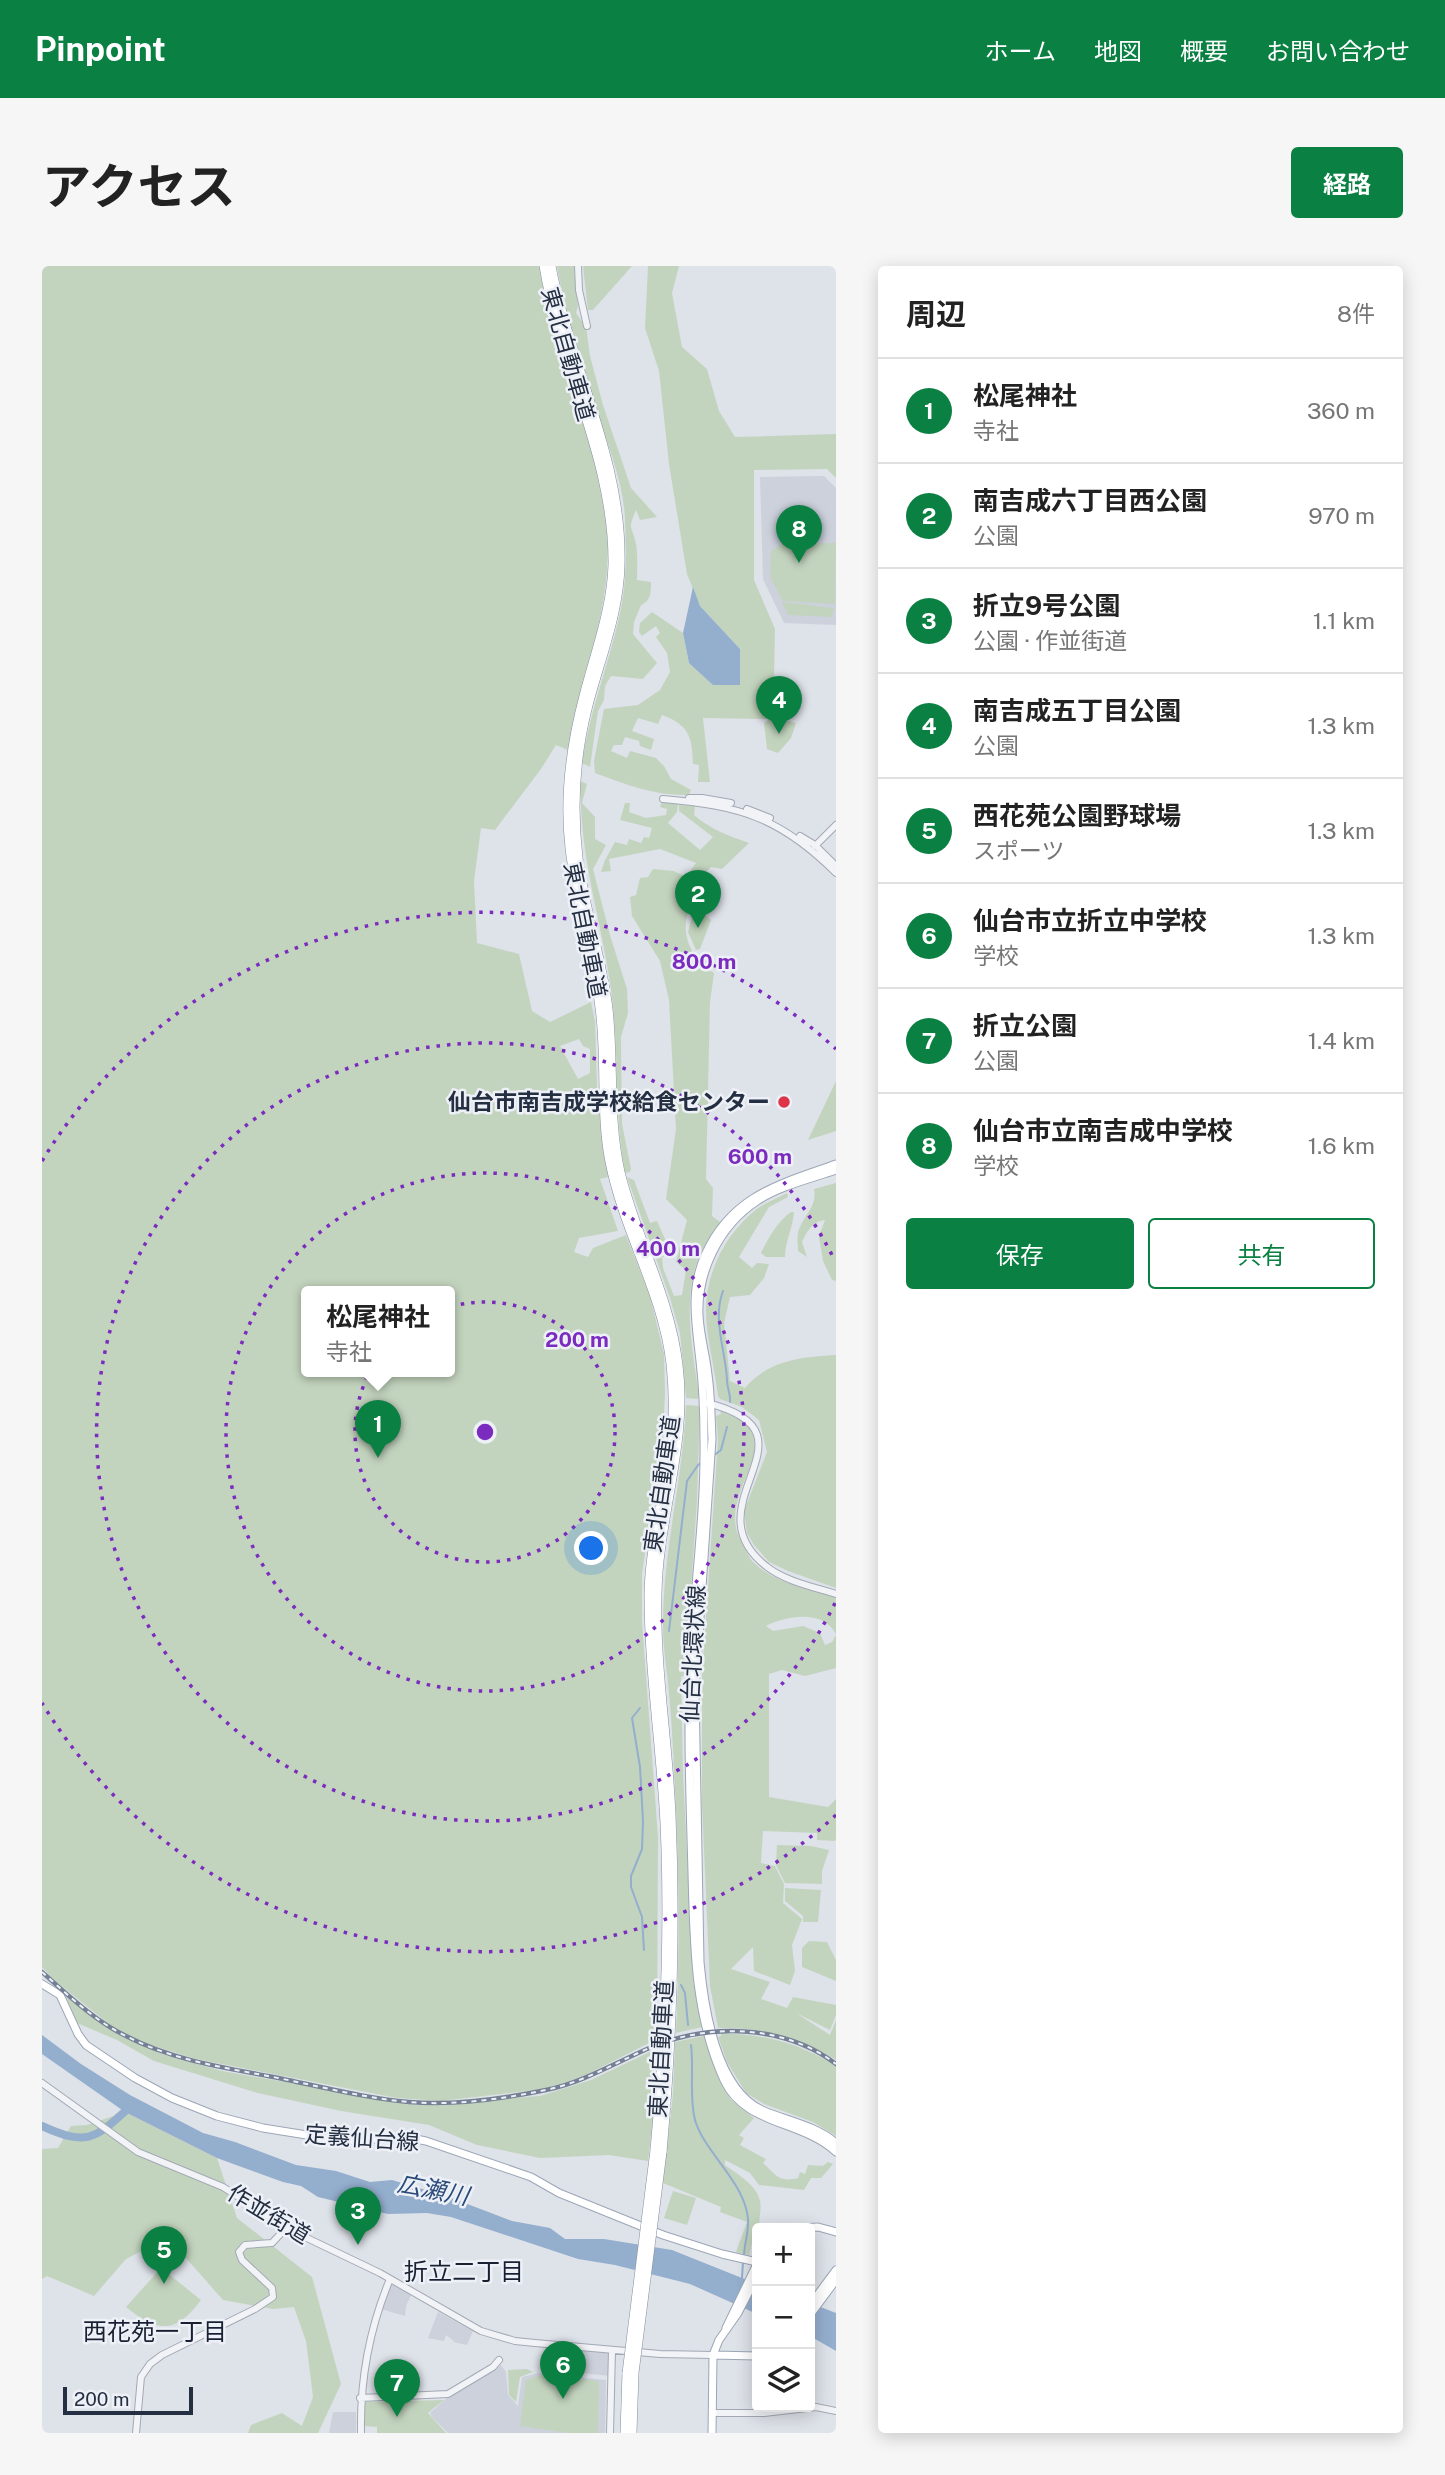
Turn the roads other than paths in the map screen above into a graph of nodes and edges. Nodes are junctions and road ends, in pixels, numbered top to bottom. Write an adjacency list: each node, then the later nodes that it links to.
1 (544, 266): 17 (highway, 東北自動車道)
2 (551, 266): 17 (highway, 東北自動車道)
3 (578, 266): 4 (street)
4 (587, 326)
5 (663, 799): 7 (street)
6 (836, 825): 7 (street)
7 (814, 847): 8 (street); 9 (street)
8 (836, 866)
9 (836, 873)
10 (836, 1167): 11 (main road, 仙台北環状線)
11 (707, 1403): 12 (main road, 仙台北環状線); 13 (street)
12 (706, 1472): 16 (main road, 仙台北環状線); 18 (main road, 仙台北環状線)
13 (836, 1594)
14 (42, 1984): 22 (main road, 定義仙台線)
15 (42, 2083): 20 (street, 作並街道)
16 (836, 2143)
17 (658, 2151): 33 (highway, 東北自動車道, bridge)
18 (836, 2151)
19 (815, 2227): 21 (main road)
20 (286, 2228): 25 (street, 作並街道); 37 (street)
21 (836, 2232)
22 (752, 2264)
23 (836, 2270): 27 (main road)
24 (752, 2277): 31 (main road)
25 (390, 2279): 29 (street, 作並街道); 34 (street)
26 (836, 2280): 28 (main road)
27 (815, 2298)
28 (815, 2308)
29 (612, 2350): 31 (street, 作並街道); 39 (street)
30 (752, 2354): 31 (main road)
31 (713, 2355): 36 (main road)
32 (499, 2360): 34 (street)
33 (630, 2373): 40 (highway, 東北自動車道); 41 (highway, 東北自動車道)
34 (360, 2398): 38 (street)
35 (836, 2411): 36 (street)
36 (712, 2413): 42 (main road)
37 (136, 2433)
38 (361, 2433)
39 (610, 2433)
40 (625, 2433)
41 (632, 2433)
42 (712, 2433)

